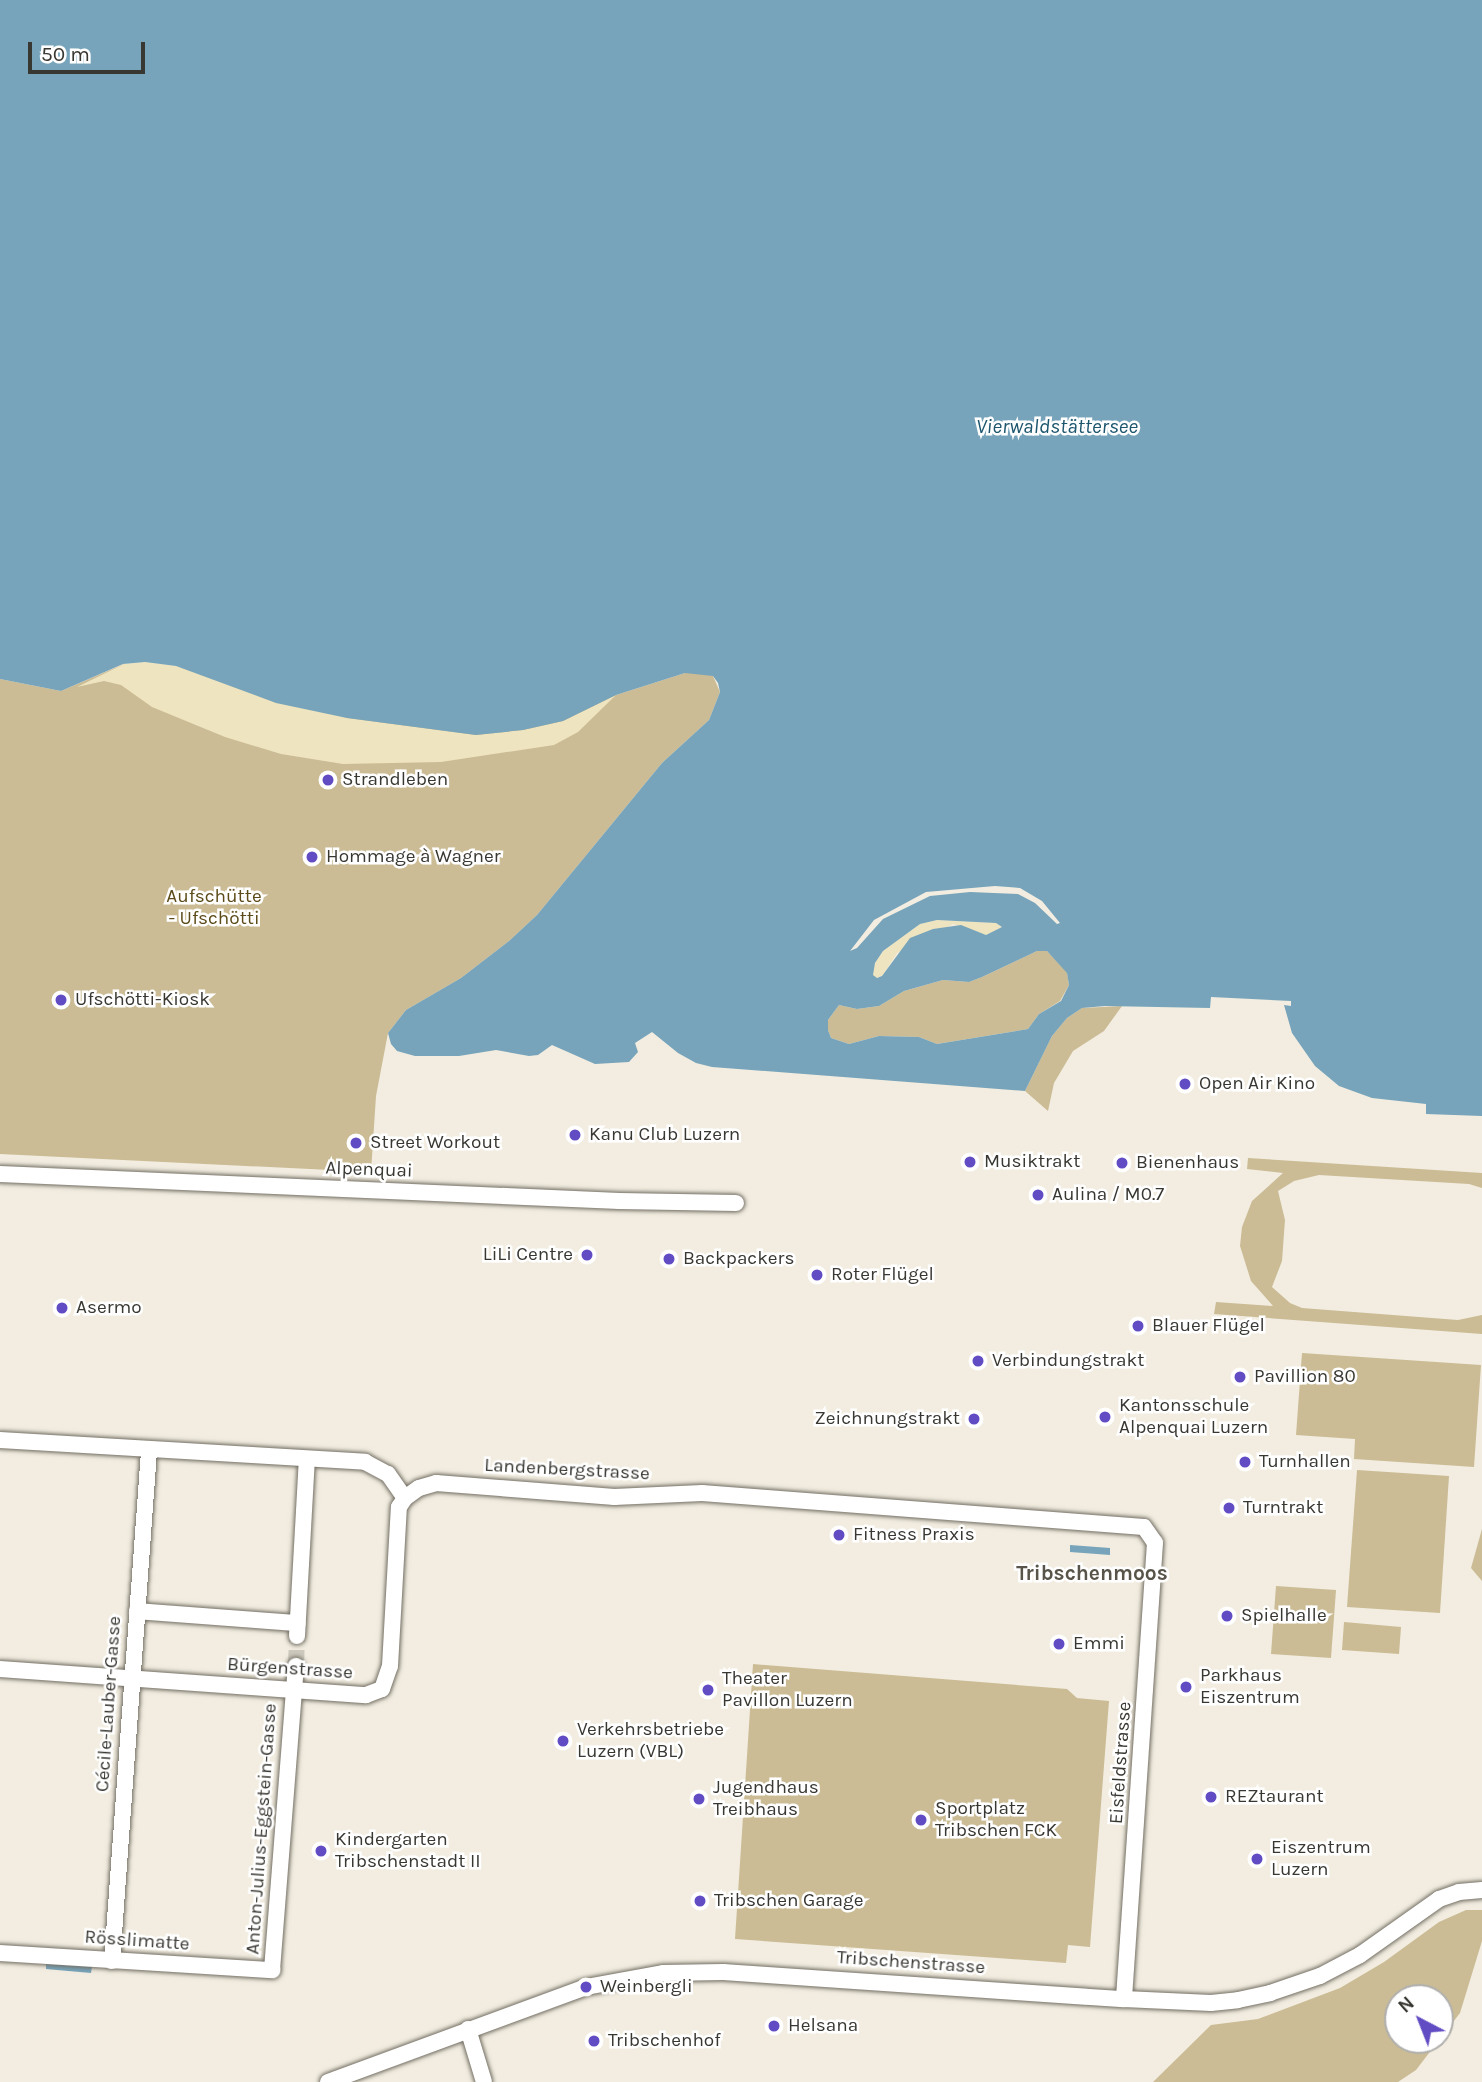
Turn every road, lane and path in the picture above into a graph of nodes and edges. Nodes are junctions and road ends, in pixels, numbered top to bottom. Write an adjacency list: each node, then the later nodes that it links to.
1 (0, 1174): 2 (street, Alpenquai)
2 (736, 1203)
3 (0, 1440): 4 (street)
4 (149, 1451): 5 (street); 8 (street, Cécile-Lauber-Gasse)
5 (306, 1459): 6 (street); 8 (street)
6 (405, 1499): 7 (street, Landenbergstrasse); 12 (street, Bürgenstrasse)
7 (1149, 1530): 17 (street, Eisfeldstrasse)
8 (137, 1611): 11 (street, Cécile-Lauber-Gasse)
9 (296, 1666): 12 (street, Anton-Julius-Eggstein-Gasse)
10 (0, 1669): 11 (street, Bürgenstrasse)
11 (132, 1678): 12 (street, Bürgenstrasse); 15 (street, Cécile-Lauber-Gasse)
12 (293, 1690): 16 (street, Anton-Julius-Eggstein-Gasse)
13 (1482, 1890): 17 (street, Tribschenstrasse)
14 (0, 1953): 15 (street, Rösslimatte)
15 (112, 1961): 16 (street, Rösslimatte)
16 (272, 1970)
17 (1124, 1999): 18 (street, Tribschenstrasse)
18 (468, 2029): 19 (street, Tribschenstrasse); 20 (street)
19 (328, 2082)
20 (484, 2082)

